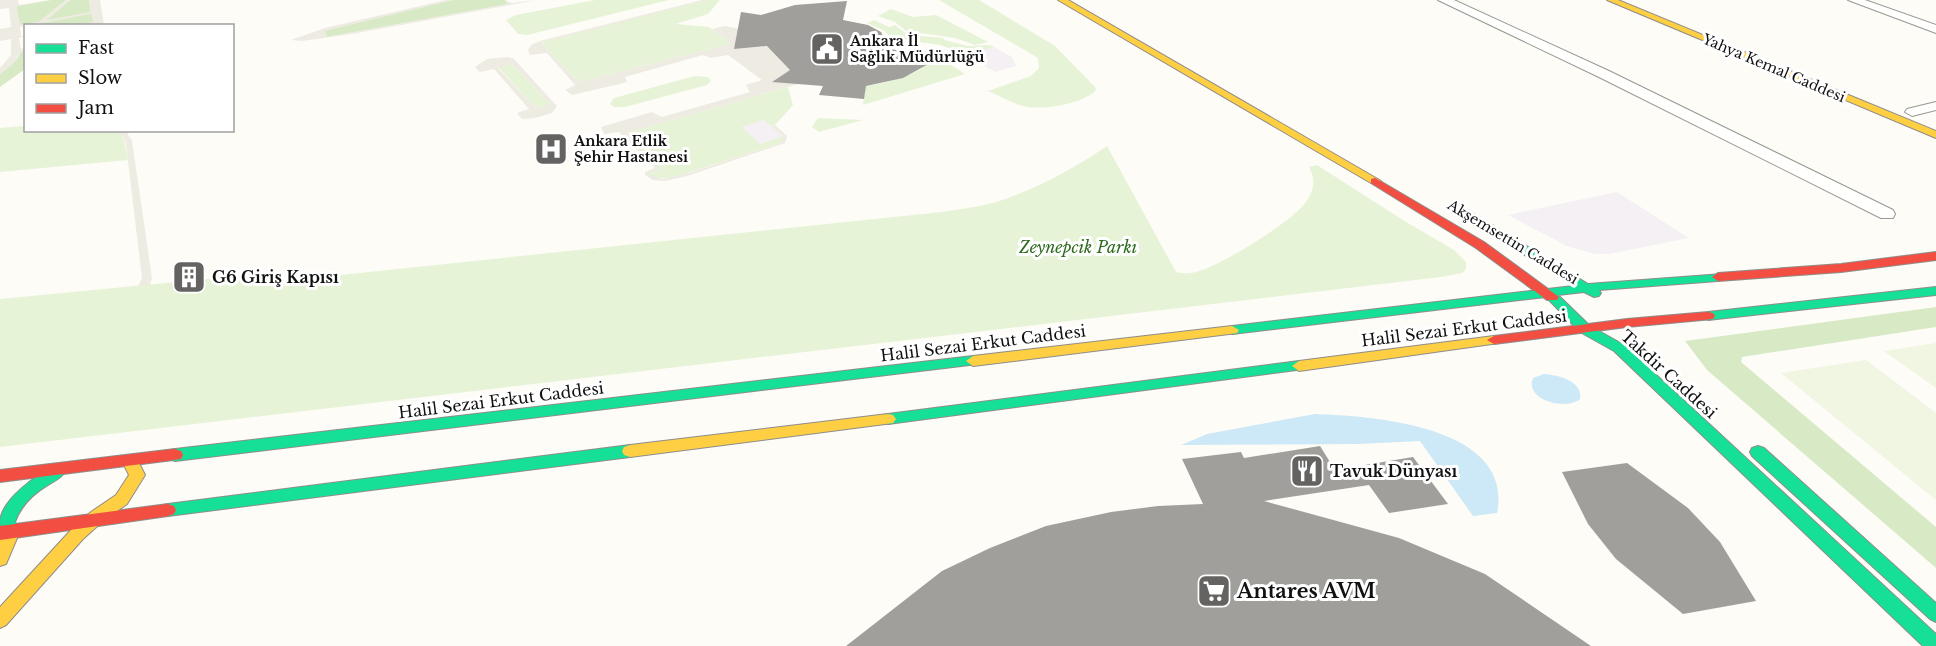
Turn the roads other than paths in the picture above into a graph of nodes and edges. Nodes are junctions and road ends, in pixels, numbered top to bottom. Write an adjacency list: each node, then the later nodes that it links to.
1 (1062, 0): 16 (main road, Akşemsettin Caddesi)
2 (1444, 0): 12 (street)
3 (1611, 0): 10 (main road, Yahya Kemal Caddesi)
4 (1638, 0): 8 (main road, Yahya Kemal Caddesi)
5 (1854, 0): 6 (street)
6 (1936, 29)
7 (1936, 106): 8 (street)
8 (1912, 112): 9 (main road, Yahya Kemal Caddesi)
9 (1936, 122)
10 (1936, 135)
11 (1456, 207): 14 (main road, Akşemsettin Caddesi)
12 (1887, 213)
13 (1936, 256): 14 (main road)
14 (1588, 288): 16 (main road, Akşemsettin Caddesi); 17 (main road)
15 (1936, 291): 17 (main road)
16 (1548, 294): 18 (main road, Halil Sezai Erkut Caddesi); 21 (main road, Halil Sezai Erkut Caddesi)
17 (1627, 323): 18 (main road, Takdir Caddesi); 19 (main road, Takdir Caddesi)
18 (1585, 329): 24 (main road, Halil Sezai Erkut Caddesi); 29 (main road, Takdir Caddesi)
19 (1636, 338)
20 (1749, 444): 27 (main road)
21 (130, 461): 22 (main road, Halil Sezai Erkut Caddesi); 24 (main road)
22 (65, 468): 23 (main road, Halil Sezai Erkut Caddesi); 25 (main road)
23 (0, 476)
24 (90, 522): 25 (main road, Halil Sezai Erkut Caddesi); 28 (main road)
25 (6, 532): 26 (main road)
26 (0, 559)
27 (1936, 614)
28 (0, 620)
29 (1936, 646)

